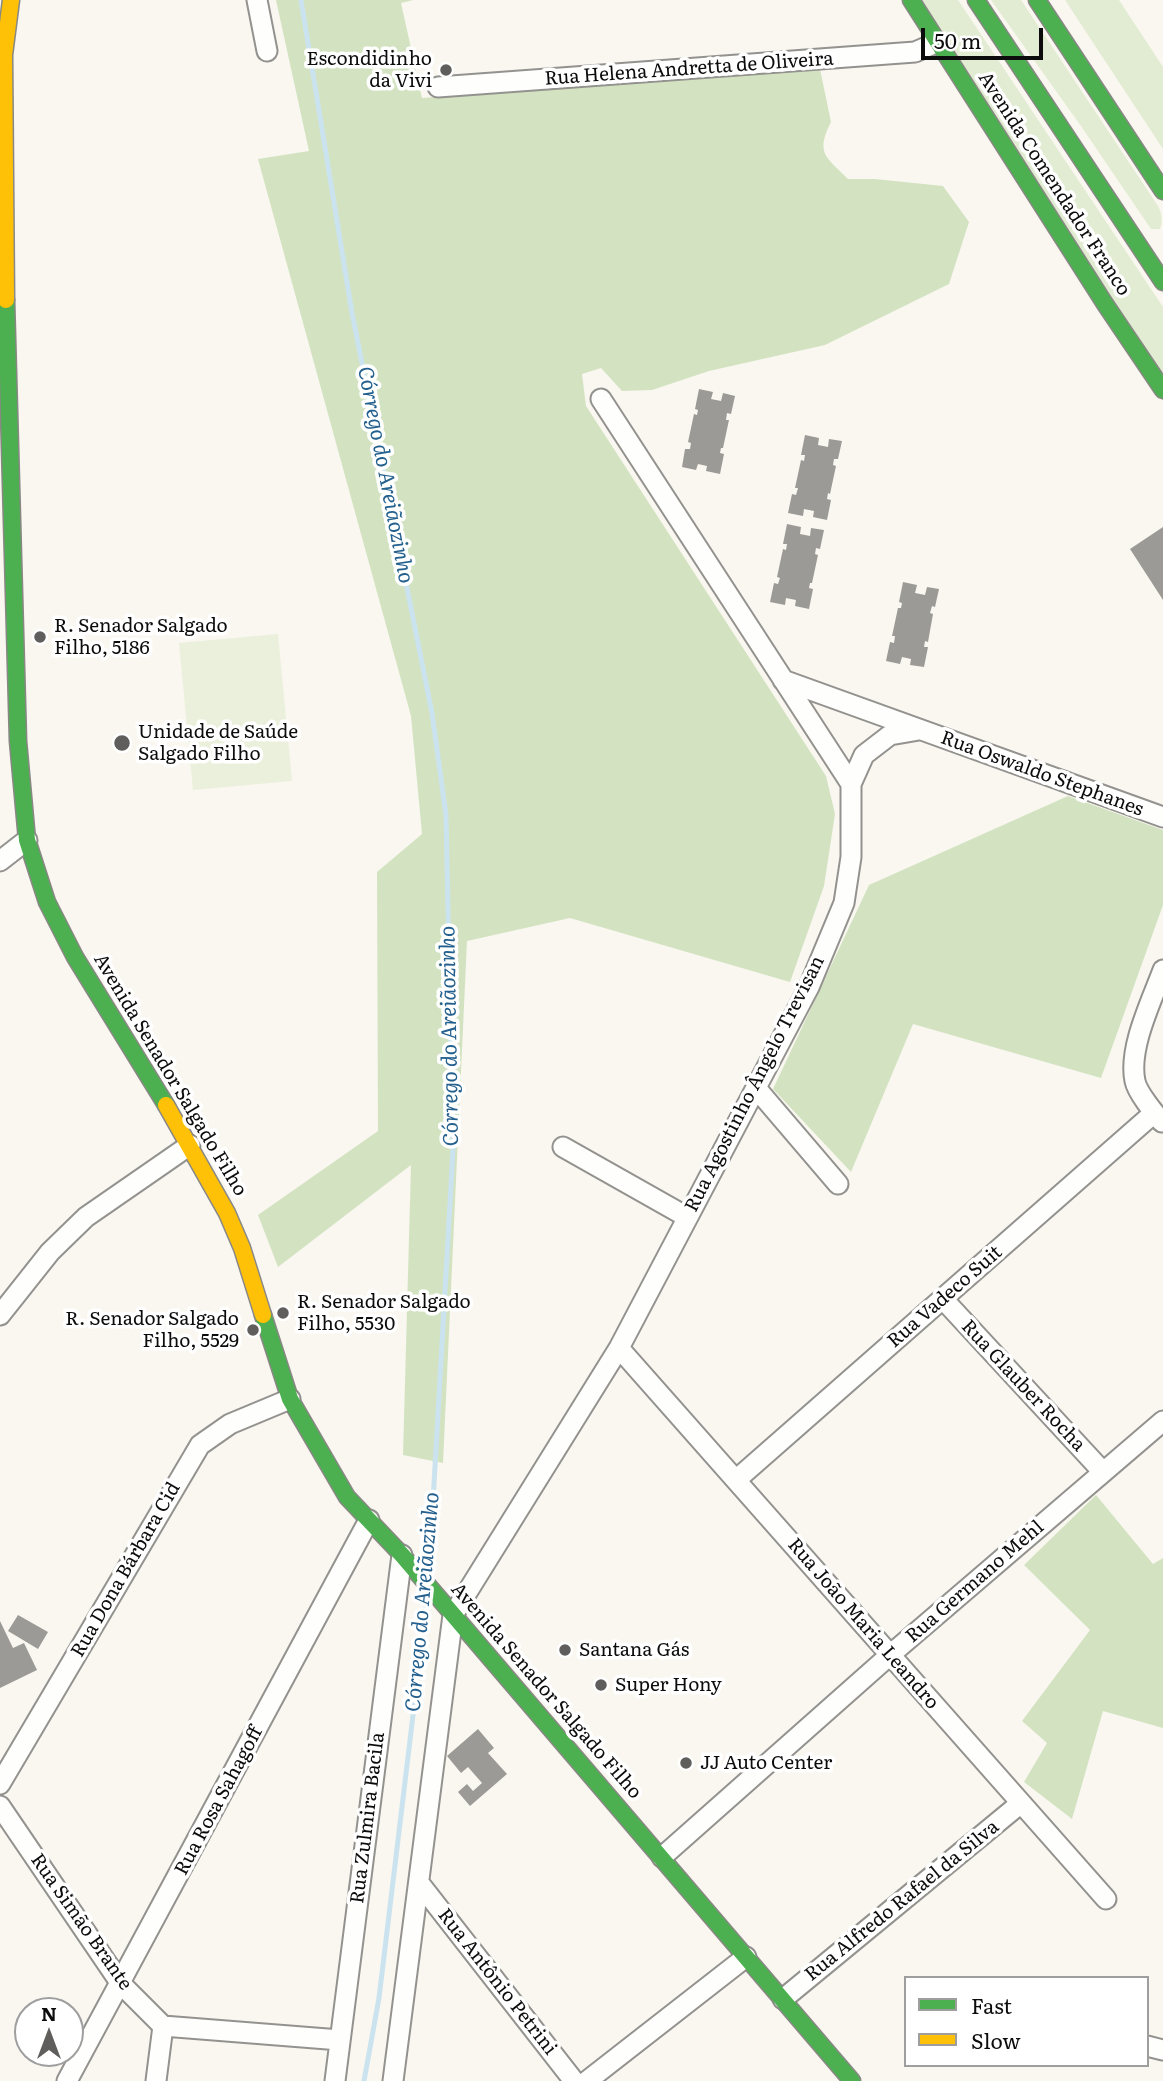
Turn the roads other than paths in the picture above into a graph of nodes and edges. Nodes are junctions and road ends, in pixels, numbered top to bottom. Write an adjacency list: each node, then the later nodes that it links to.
1 (11, 0): 9 (main road, Avenida Senador Salgado Filho)
2 (257, 0): 8 (street)
3 (911, 0): 7 (main road, Avenida Comendador Franco)
4 (976, 0): 13 (main road, Avenida Comendador Franco)
5 (1037, 0): 11 (main road)
6 (0, 32): 9 (main road, Avenida Senador Salgado Filho)
7 (938, 42): 10 (street, Rua Helena Andretta de Oliveira); 17 (main road, Avenida Comendador Franco)
8 (267, 51)
9 (4, 55): 12 (main road, Avenida Senador Salgado Filho)
10 (438, 86)
11 (1163, 191)
12 (3, 211): 16 (main road, Avenida Senador Salgado Filho)
13 (1132, 235): 14 (main road); 15 (main road, Avenida Comendador Franco)
14 (1154, 244)
15 (1163, 282)
16 (3, 324): 23 (main road, Avenida Senador Salgado Filho)
17 (1163, 390)
18 (601, 399): 19 (street)
19 (783, 680): 20 (street, Rua Oswaldo Stephanes); 21 (street)
20 (921, 730): 21 (street, Rua Oswaldo Stephanes); 22 (street, Rua Oswaldo Stephanes)
21 (851, 784): 26 (street, Rua Agostinho Ângelo Trevisan)
22 (1163, 817)
23 (27, 840): 24 (street); 28 (main road, Avenida Senador Salgado Filho)
24 (0, 861)
25 (1163, 970): 27 (street)
26 (756, 1088): 30 (street); 31 (street, Rua Agostinho Ângelo Trevisan)
27 (1159, 1118): 32 (street, Rua Vadeco Suit)
28 (190, 1145): 33 (street); 35 (main road, Avenida Senador Salgado Filho)
29 (563, 1147): 31 (street)
30 (838, 1184)
31 (687, 1217): 34 (street, Rua Agostinho Ângelo Trevisan)
32 (943, 1298): 37 (street, Rua Glauber Rocha); 38 (street, Rua Vadeco Suit)
33 (0, 1315)
34 (619, 1348): 38 (street, Rua João Maria Leandro); 41 (street, Rua Agostinho Ângelo Trevisan)
35 (290, 1399): 39 (main road, Avenida Senador Salgado Filho); 43 (street, Rua Dona Bárbara Cid)
36 (1163, 1420): 37 (street, Rua Germano Mehl)
37 (1103, 1472): 42 (street, Rua Germano Mehl)
38 (736, 1480): 42 (street, Rua João Maria Leandro)
39 (369, 1520): 40 (main road, Avenida Senador Salgado Filho); 50 (street, Rua Rosa Sahagoff)
40 (402, 1555): 41 (main road, Avenida Senador Salgado Filho); 53 (street, Rua Zulmira Bacila)
41 (453, 1615): 46 (main road, Avenida Senador Salgado Filho); 47 (street)
42 (890, 1655): 44 (street, Rua João Maria Leandro); 46 (street, Rua Germano Mehl)
43 (0, 1784)
44 (1021, 1803): 48 (street, Rua João Maria Leandro); 51 (street, Rua Alfredo Rafael da Silva)
45 (0, 1806): 50 (street, Rua Simão Brante)
46 (662, 1857): 49 (main road, Avenida Senador Salgado Filho)
47 (420, 1884): 57 (street); 58 (street, Rua Antônio Petrini)
48 (1106, 1899)
49 (747, 1957): 51 (main road, Avenida Senador Salgado Filho); 59 (street)
50 (121, 1984): 52 (street, Rua Simão Brante); 54 (street, Rua Rosa Sahagoff)
51 (783, 1999): 60 (main road, Avenida Senador Salgado Filho)
52 (163, 2026): 53 (street); 55 (street)
53 (340, 2040): 56 (street, Rua Zulmira Bacila)
54 (67, 2081)
55 (156, 2081)
56 (335, 2081)
57 (393, 2081)
58 (573, 2081)
59 (587, 2081)
60 (852, 2081)

